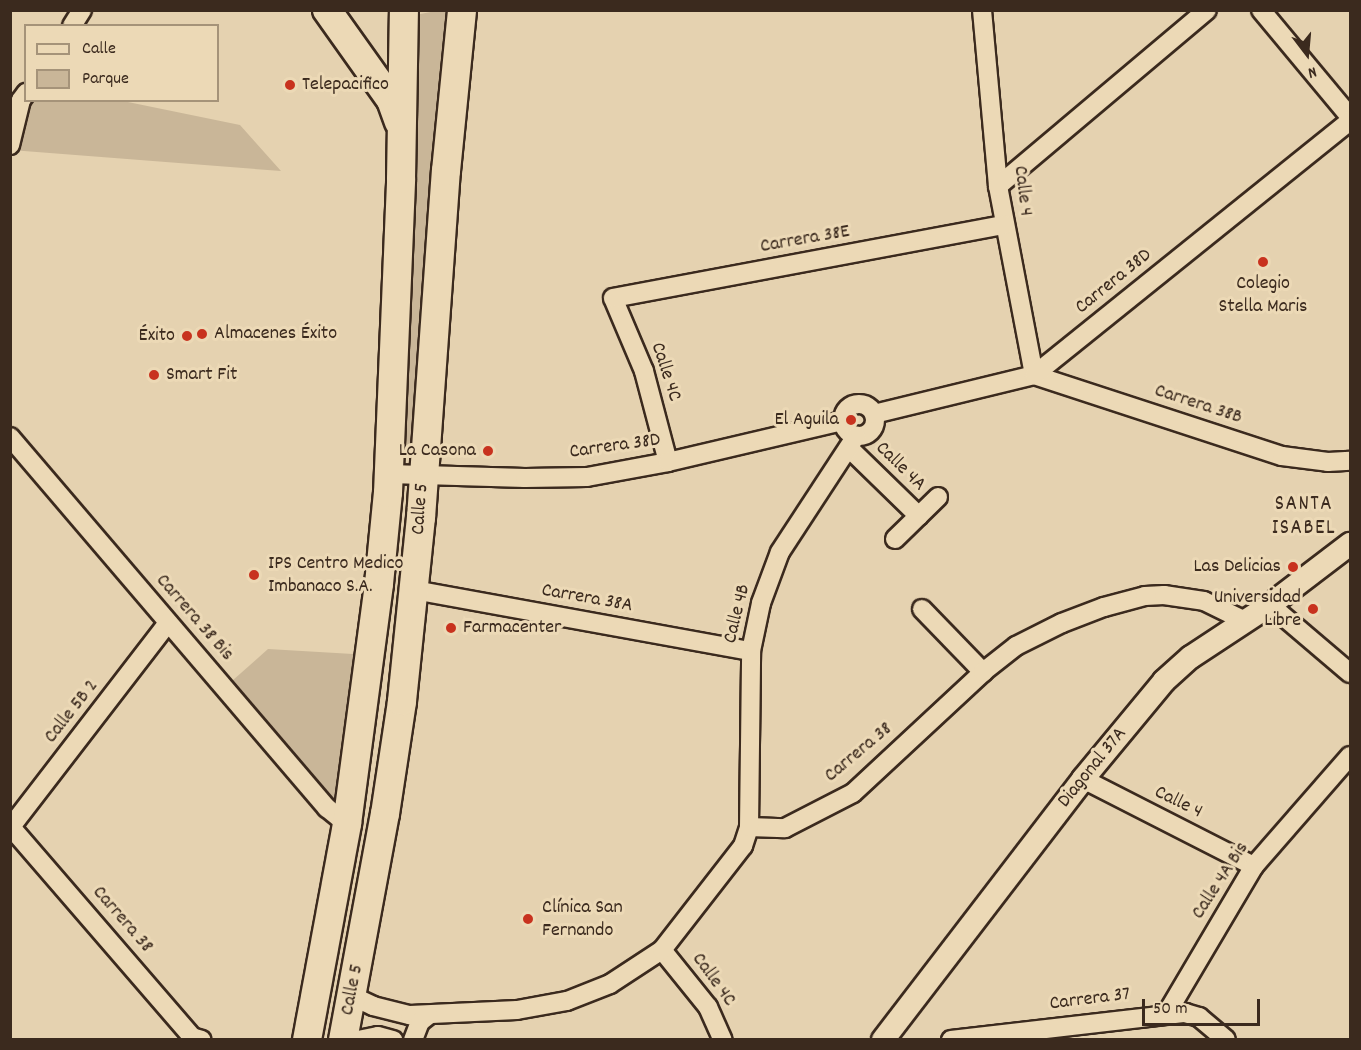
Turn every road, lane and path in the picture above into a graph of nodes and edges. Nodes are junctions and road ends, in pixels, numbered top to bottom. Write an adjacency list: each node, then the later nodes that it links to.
1 (82, 10): 8 (street)
2 (327, 10): 12 (main road)
3 (404, 10): 12 (main road, Calle 5)
4 (462, 10): 25 (main road, Calle 5)
5 (982, 10): 14 (street, Calle 4)
6 (1207, 10): 14 (street)
7 (1261, 10): 10 (street)
8 (73, 24)
9 (19, 97): 13 (street)
10 (1350, 117)
11 (1350, 121): 17 (street, Carrera 38D)
12 (402, 129): 24 (main road, Calle 5)
13 (10, 145)
14 (998, 186): 15 (street, Calle 4)
15 (1004, 225): 16 (street, Carrera 38E); 17 (street, Calle 4)
16 (613, 298): 23 (street, Calle 4C)
17 (1034, 375): 18 (street, Carrera 38D); 22 (street, Carrera 38B)
18 (874, 414): 19 (street); 21 (street)
19 (843, 421): 21 (street); 23 (street, Carrera 38D)
20 (10, 437): 34 (street, Carrera 38 Bis)
21 (853, 443): 27 (street, Calle 4A); 35 (street, Calle 4B)
22 (1350, 461)
23 (668, 462): 25 (street, Carrera 38D)
24 (389, 474): 25 (street, Carrera 38D); 40 (main road, Calle 5)
25 (424, 475): 30 (main road, Calle 5)
26 (938, 497): 27 (street, Calle 4A)
27 (919, 516): 28 (street, Calle 4A)
28 (895, 539)
29 (1350, 544): 31 (street, Diagonal 37A)
30 (414, 590): 35 (street, Carrera 38A); 45 (main road, Calle 5)
31 (1270, 605): 33 (street, Diagonal 37A); 37 (street)
32 (922, 609): 36 (street)
33 (1245, 621): 36 (street, Carrera 38); 39 (street, Diagonal 37A)
34 (168, 623): 40 (street, Carrera 38 Bis); 41 (street, Calle 5B 2)
35 (751, 651): 42 (street, Calle 4B)
36 (983, 672): 42 (street, Carrera 38)
37 (1350, 673)
38 (1350, 756): 43 (street, Calle 4A Bis)
39 (1083, 779): 43 (street, Calle 4); 55 (street, Diagonal 37A)
40 (347, 824): 49 (main road, Calle 5)
41 (11, 827): 48 (street, Carrera 38)
42 (750, 827): 44 (street)
43 (1254, 866): 46 (street, Calle 4A Bis)
44 (663, 950): 47 (street); 54 (street, Calle 4C)
45 (352, 996): 47 (street); 50 (main road, Calle 5)
46 (1167, 1013): 56 (street, Carrera 37); 57 (street, Carrera 37)
47 (429, 1015): 53 (street)
48 (195, 1039)
49 (307, 1040)
50 (343, 1040)
51 (358, 1040): 52 (street)
52 (393, 1040)
53 (413, 1040)
54 (723, 1040)
55 (882, 1040)
56 (951, 1040)
57 (1226, 1040)

